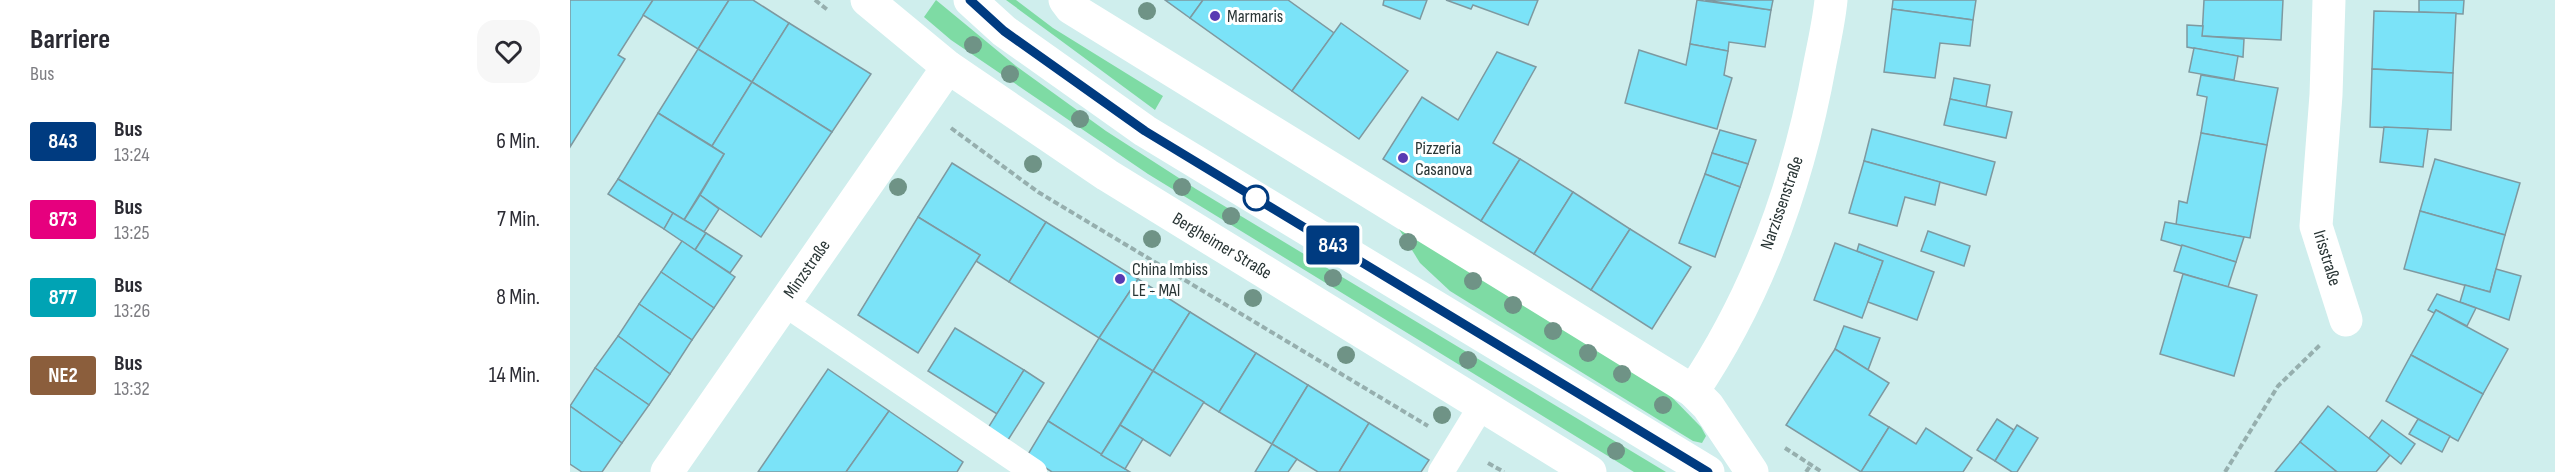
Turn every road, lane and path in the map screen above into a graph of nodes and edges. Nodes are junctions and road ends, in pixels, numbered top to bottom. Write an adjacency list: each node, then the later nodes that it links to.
1 (867, 0): 6 (street, Bergheimer Straße)
2 (970, 0): 16 (street)
3 (1065, 0): 9 (street)
4 (1831, 0): 9 (street, Narzissenstraße)
5 (2329, 0): 8 (street, Irisstraße)
6 (948, 67): 7 (street, Minzstraße); 10 (street, Bergheimer Straße)
7 (784, 303): 12 (street, Minzstraße); 13 (lane)
8 (2346, 320): 19 (path)
9 (1693, 391): 17 (street)
10 (1482, 405): 14 (lane); 15 (street, Bergheimer Straße)
11 (1811, 465): 18 (path)
12 (667, 472)
13 (1034, 472)
14 (1441, 472)
15 (1590, 472)
16 (1708, 472)
17 (1752, 472)
18 (1806, 472)
19 (2225, 472)

